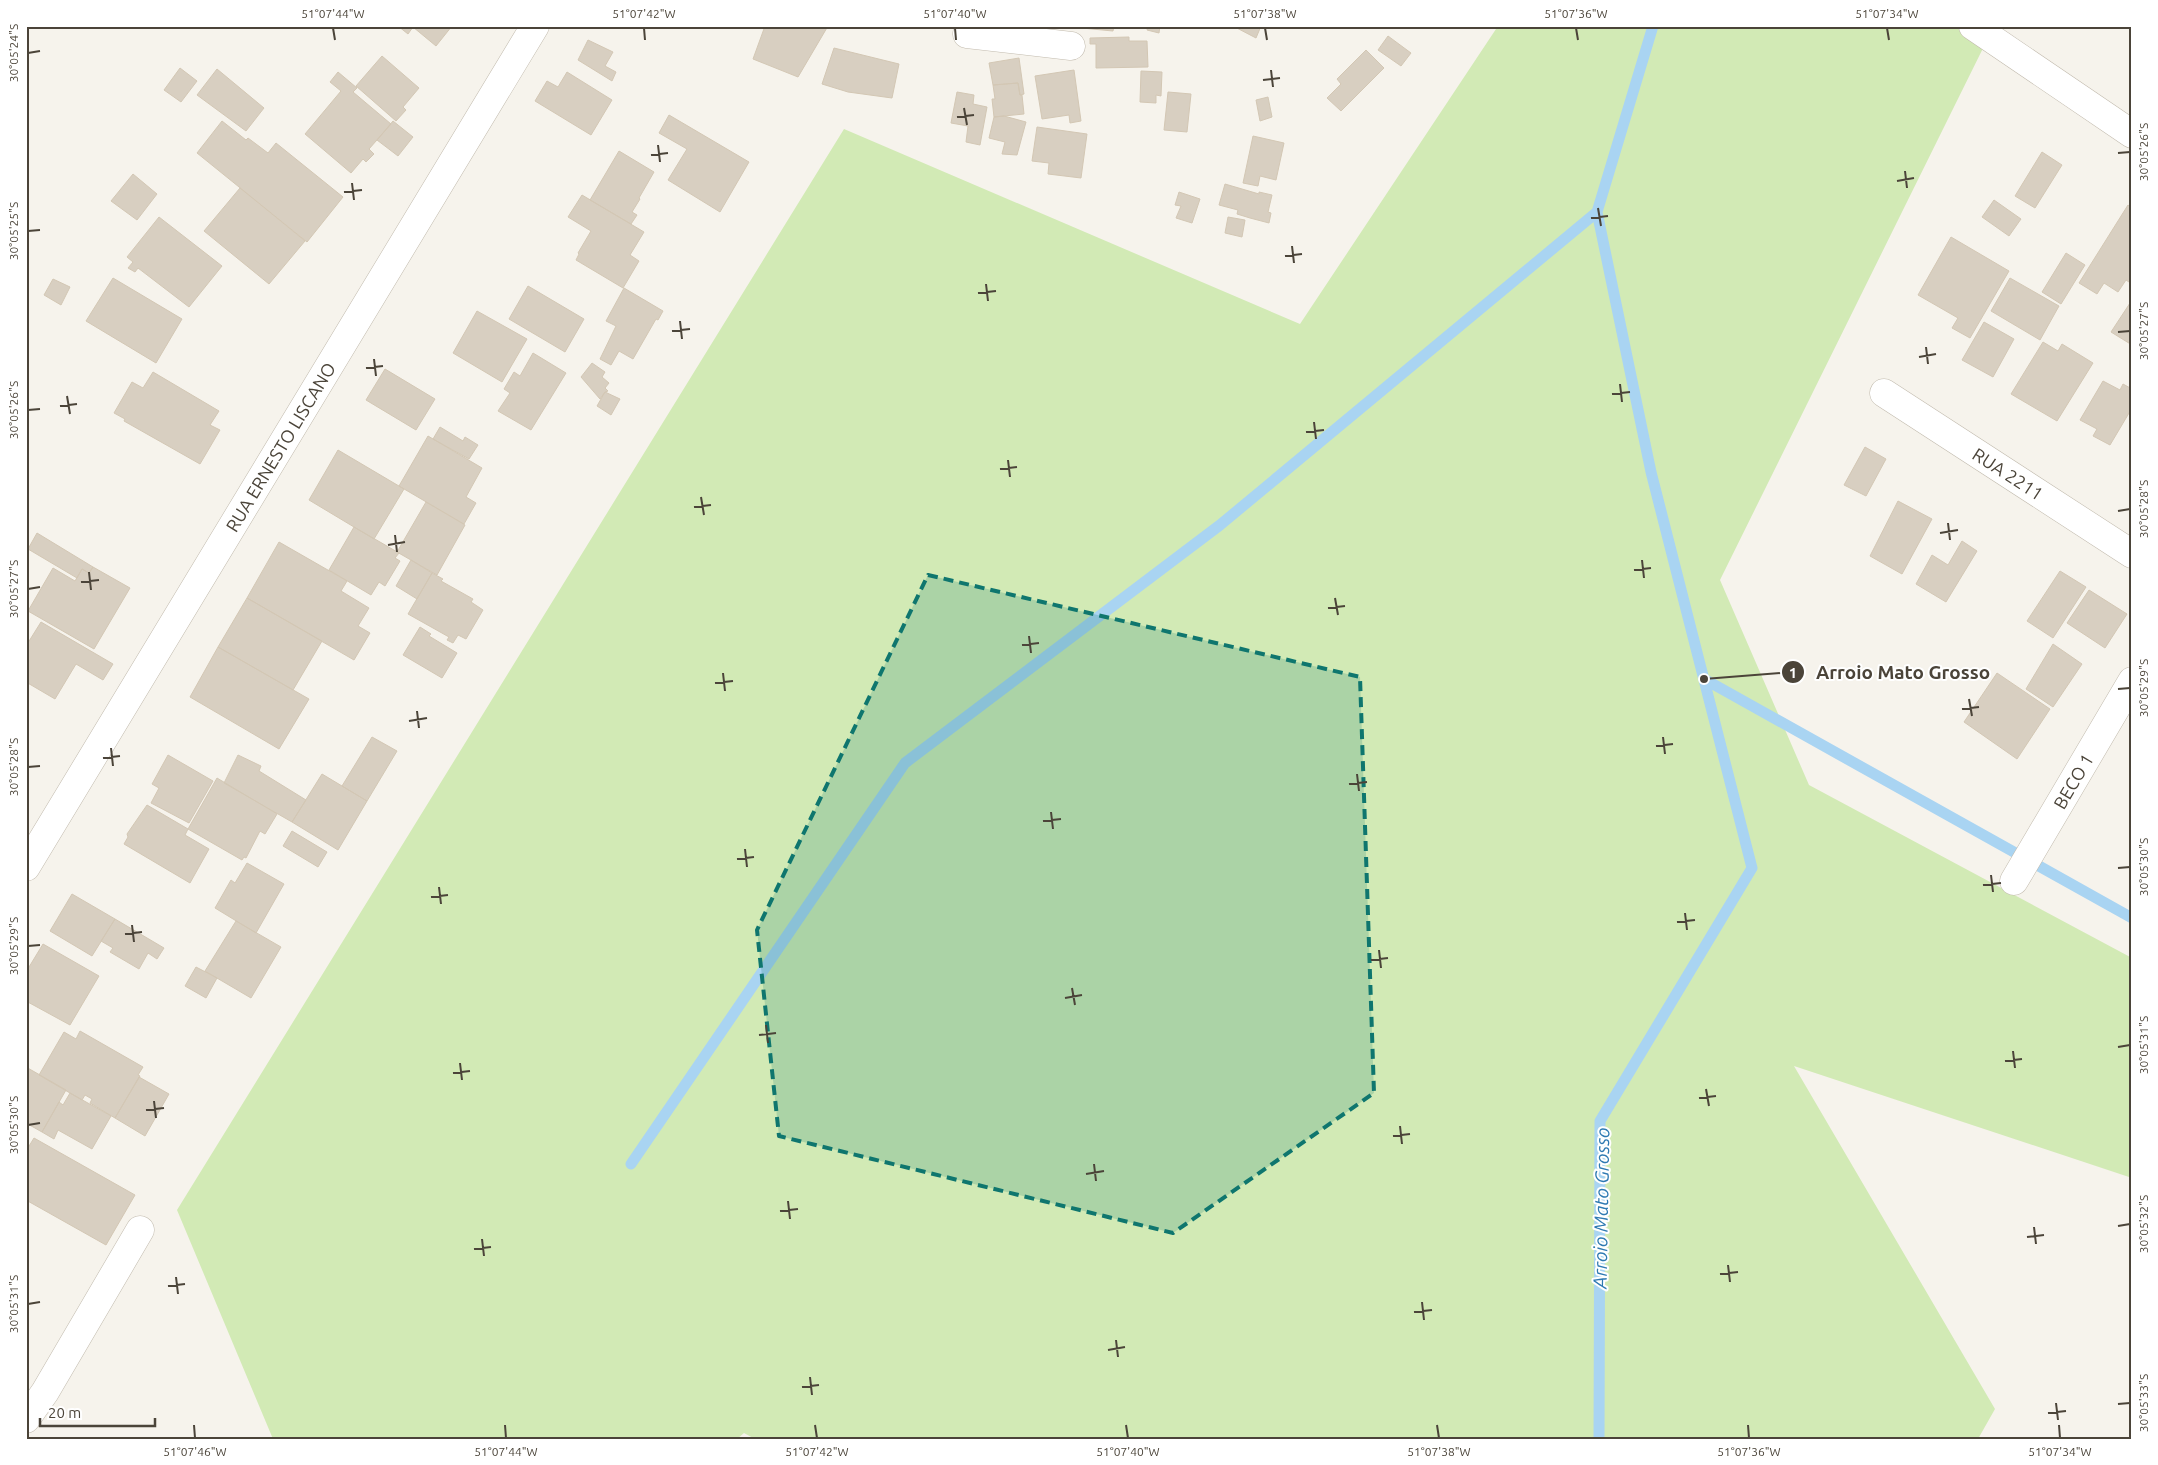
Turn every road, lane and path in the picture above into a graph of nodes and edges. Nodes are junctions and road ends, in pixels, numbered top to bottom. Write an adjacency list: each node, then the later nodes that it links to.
1 (534, 26): 9 (street, RUA ERNESTO LISCANO)
2 (1973, 26): 5 (street)
3 (968, 30): 4 (street)
4 (1071, 46)
5 (2132, 134)
6 (1884, 393): 7 (street, RUA 2211)
7 (2132, 554)
8 (2132, 681): 10 (street, BECO 1)
9 (26, 867)
10 (2014, 881)
11 (140, 1230): 12 (street)
12 (26, 1419)

